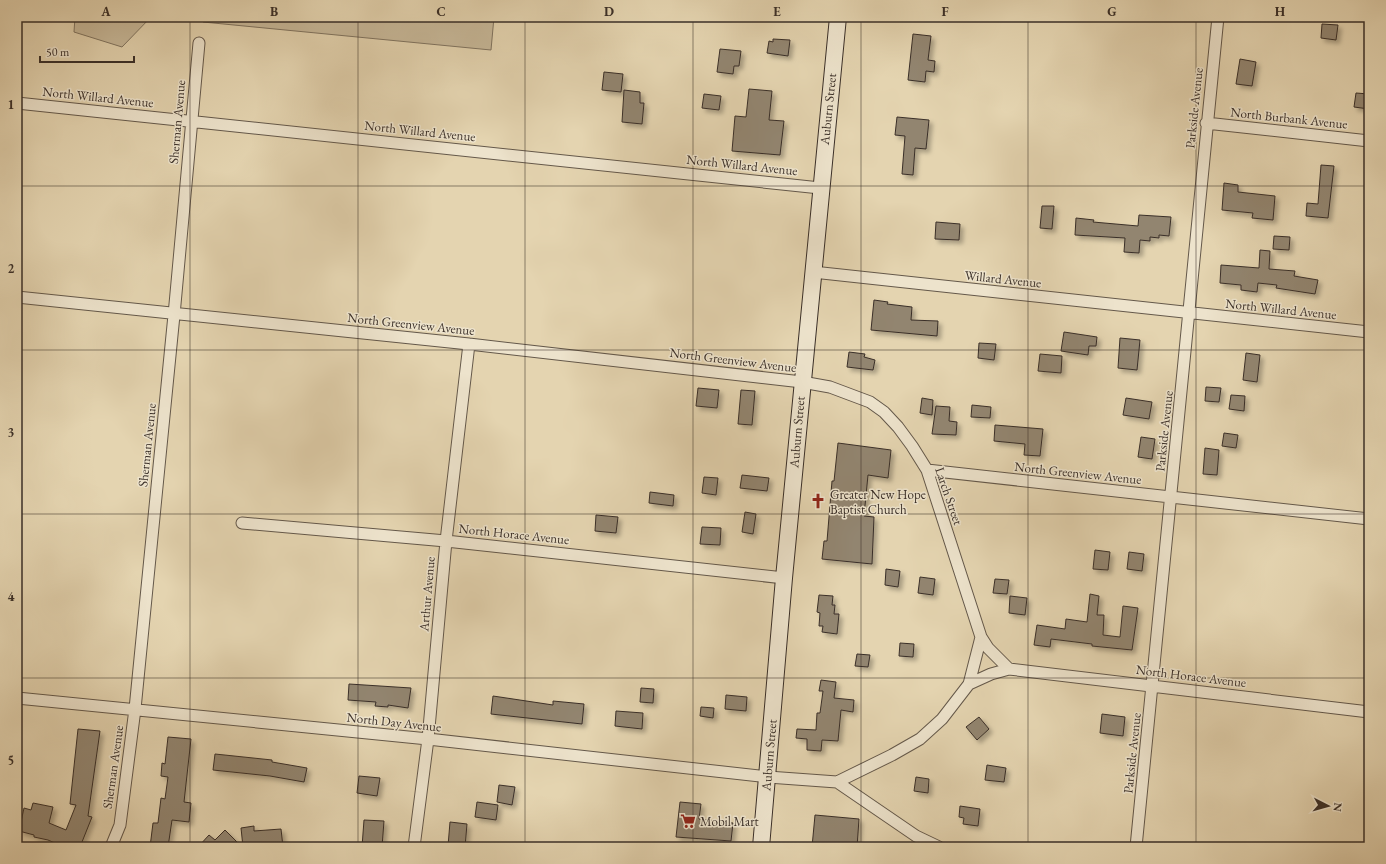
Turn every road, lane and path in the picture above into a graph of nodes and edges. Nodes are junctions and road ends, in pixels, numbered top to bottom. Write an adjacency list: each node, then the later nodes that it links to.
1 (838, 17): 8 (main road, Auburn Street)
2 (1218, 17): 6 (street, Parkside Avenue)
3 (199, 43): 5 (street, Sherman Avenue)
4 (17, 103): 5 (street, North Willard Avenue)
5 (191, 121): 8 (street, North Willard Avenue); 12 (street, Sherman Avenue)
6 (1206, 123): 7 (street, North Burbank Avenue); 11 (street, Parkside Avenue)
7 (1369, 141)
8 (820, 188): 9 (main road, Auburn Street)
9 (813, 272): 11 (street, Willard Avenue); 15 (main road, Auburn Street)
10 (17, 298): 12 (street, North Greenview Avenue)
11 (1190, 314): 13 (street, North Willard Avenue); 17 (street, Parkside Avenue)
12 (174, 315): 14 (street, North Greenview Avenue); 27 (street, Sherman Avenue)
13 (1369, 332)
14 (469, 344): 15 (street, North Greenview Avenue); 20 (street, Arthur Avenue)
15 (802, 382): 16 (street, Larch Street); 21 (main road, Auburn Street)
16 (927, 470): 17 (street, North Greenview Avenue); 22 (street, Larch Street)
17 (1172, 498): 18 (street, North Greenview Avenue); 25 (street, Parkside Avenue)
18 (1369, 519)
19 (242, 523): 20 (street, North Horace Avenue)
20 (446, 541): 21 (street, North Horace Avenue); 29 (street, Arthur Avenue)
21 (784, 578): 30 (main road, Auburn Street)
22 (981, 637): 23 (street, Larch Street); 24 (street)
23 (1009, 669): 24 (street); 25 (street, North Horace Avenue)
24 (969, 684): 31 (street)
25 (1153, 685): 28 (street, North Horace Avenue); 36 (street, Parkside Avenue)
26 (17, 698): 27 (street, North Day Avenue)
27 (135, 709): 29 (street, North Day Avenue); 32 (street, Sherman Avenue)
28 (1369, 712)
29 (428, 739): 30 (street, North Day Avenue); 33 (street, Arthur Avenue)
30 (768, 776): 31 (street); 34 (main road, Auburn Street)
31 (837, 782): 35 (street)
32 (111, 847)
33 (414, 847)
34 (761, 847)
35 (939, 847)
36 (1136, 847)

